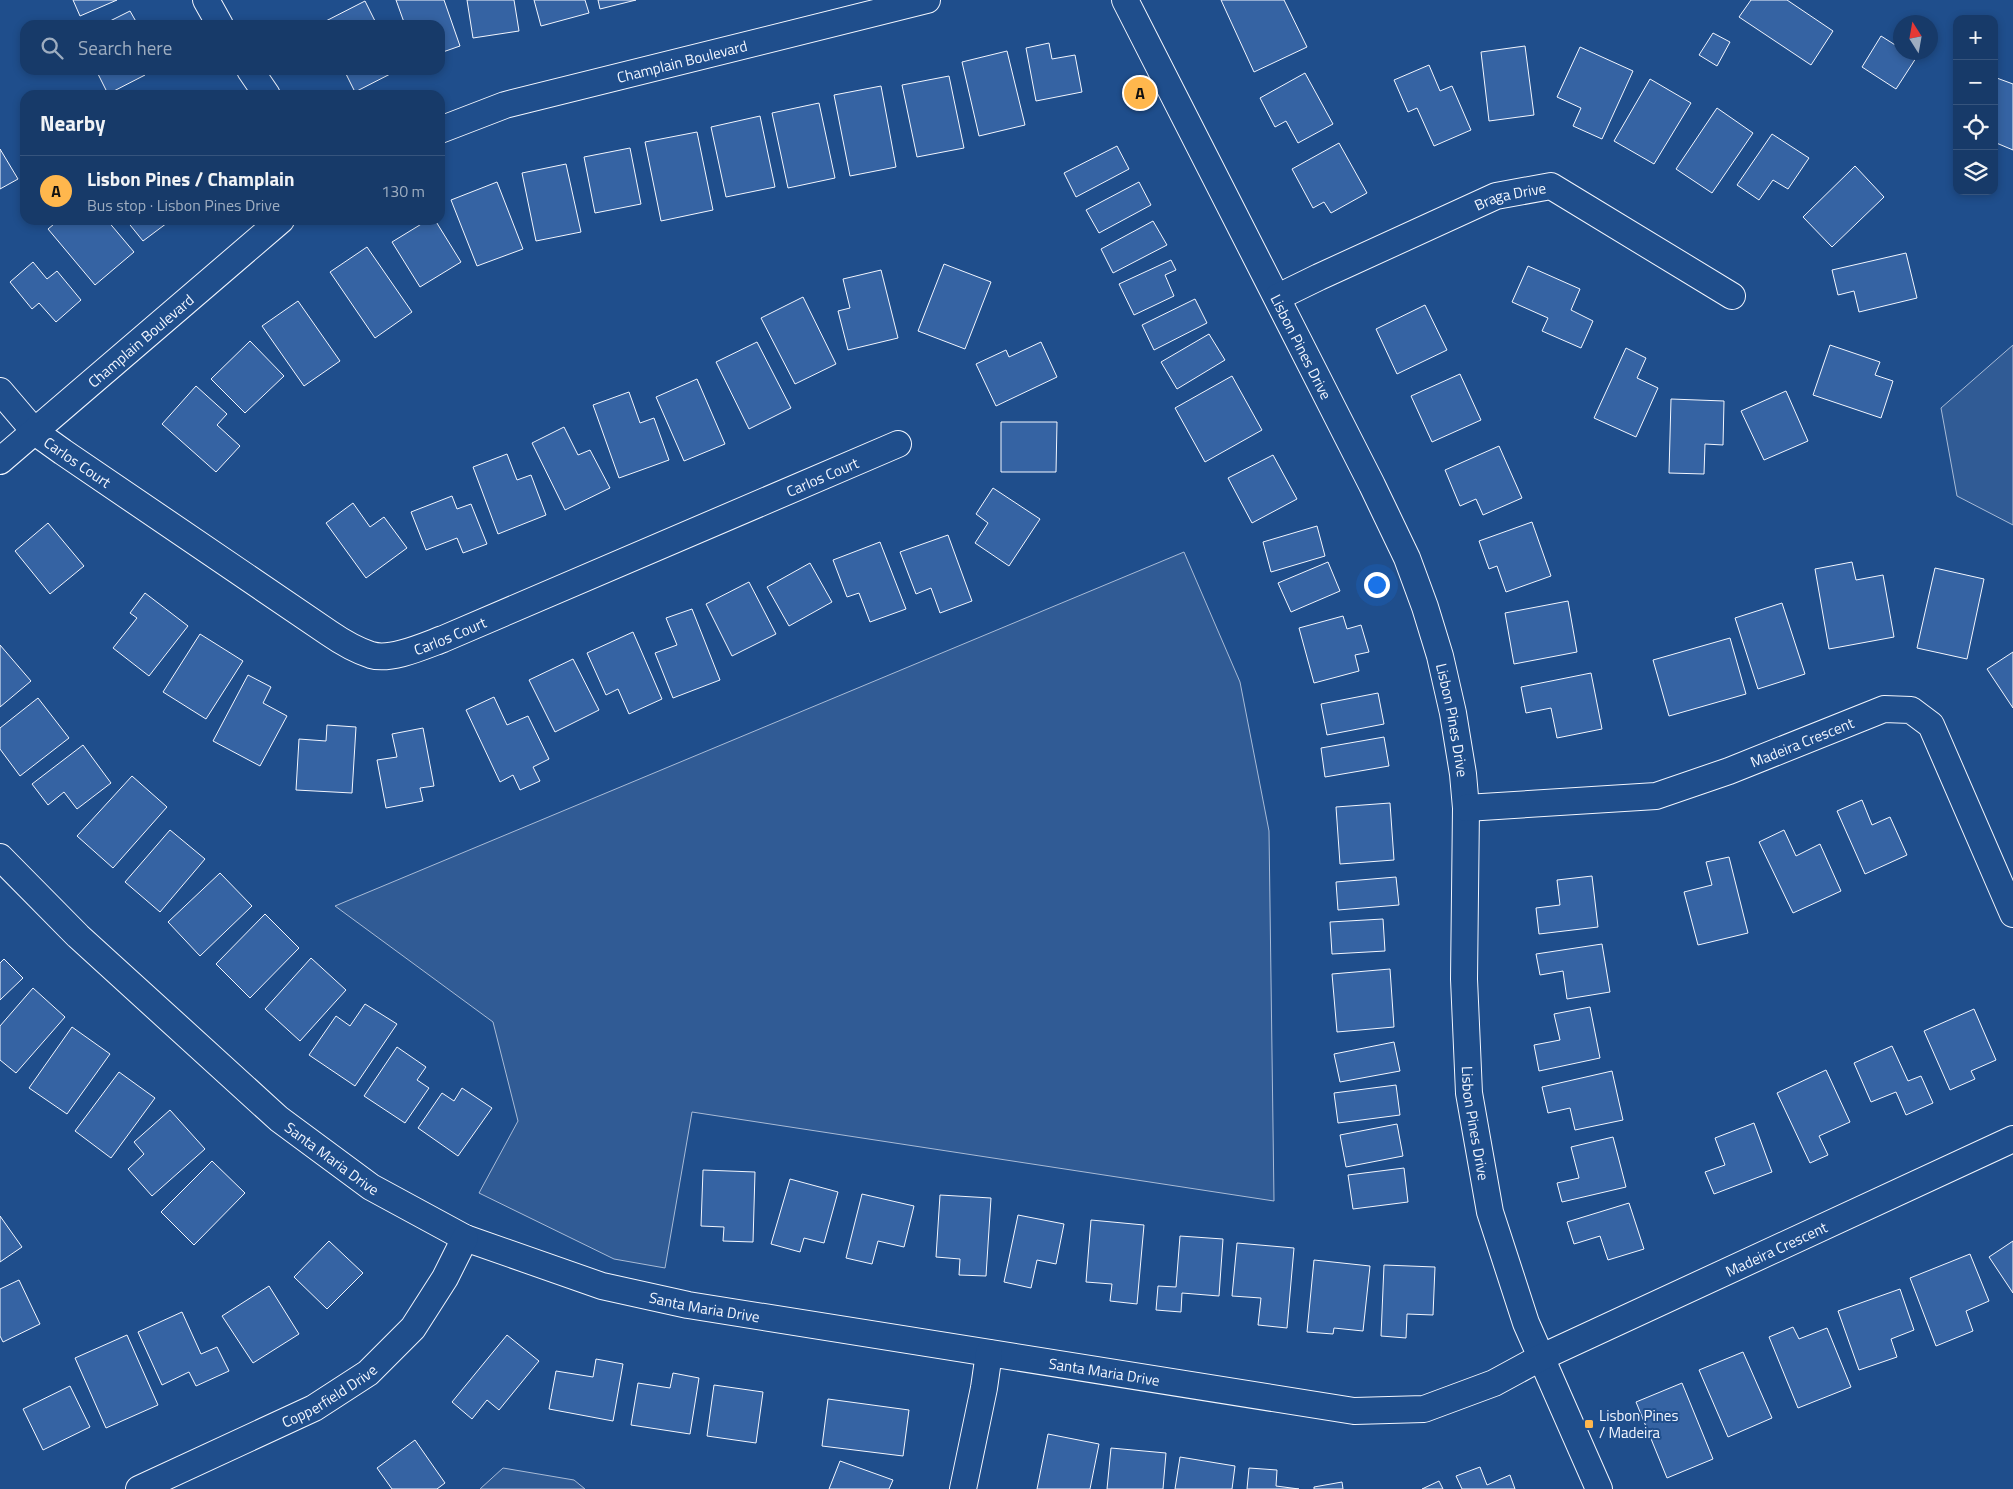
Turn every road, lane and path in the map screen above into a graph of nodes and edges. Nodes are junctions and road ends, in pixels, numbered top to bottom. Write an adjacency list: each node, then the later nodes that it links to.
1 (206, 0): 5 (street)
2 (927, 0): 4 (street, Champlain Boulevard)
3 (1125, 0): 11 (street, Lisbon Pines Drive)
4 (861, 8): 8 (street, Champlain Boulevard)
5 (217, 20)
6 (253, 75): 7 (street)
7 (264, 90)
8 (445, 128)
9 (275, 225): 13 (street, Champlain Boulevard)
10 (1732, 296): 11 (street, Braga Drive)
11 (1278, 297): 16 (street, Lisbon Pines Drive)
12 (0, 391): 13 (street, Carlos Court)
13 (34, 432): 14 (street, Carlos Court); 15 (street, Champlain Boulevard)
14 (898, 444)
15 (0, 461)
16 (1466, 808): 18 (street, Madeira Crescent); 22 (street, Lisbon Pines Drive)
17 (0, 857): 20 (street, Santa Maria Drive)
18 (2013, 914)
19 (2013, 1139): 22 (street, Madeira Crescent)
20 (465, 1238): 21 (street, Santa Maria Drive); 23 (street, Copperfield Drive)
21 (989, 1353): 22 (street, Santa Maria Drive); 24 (street)
22 (1540, 1358): 25 (street, Lisbon Pines Drive)
23 (139, 1489)
24 (963, 1489)
25 (1599, 1489)

